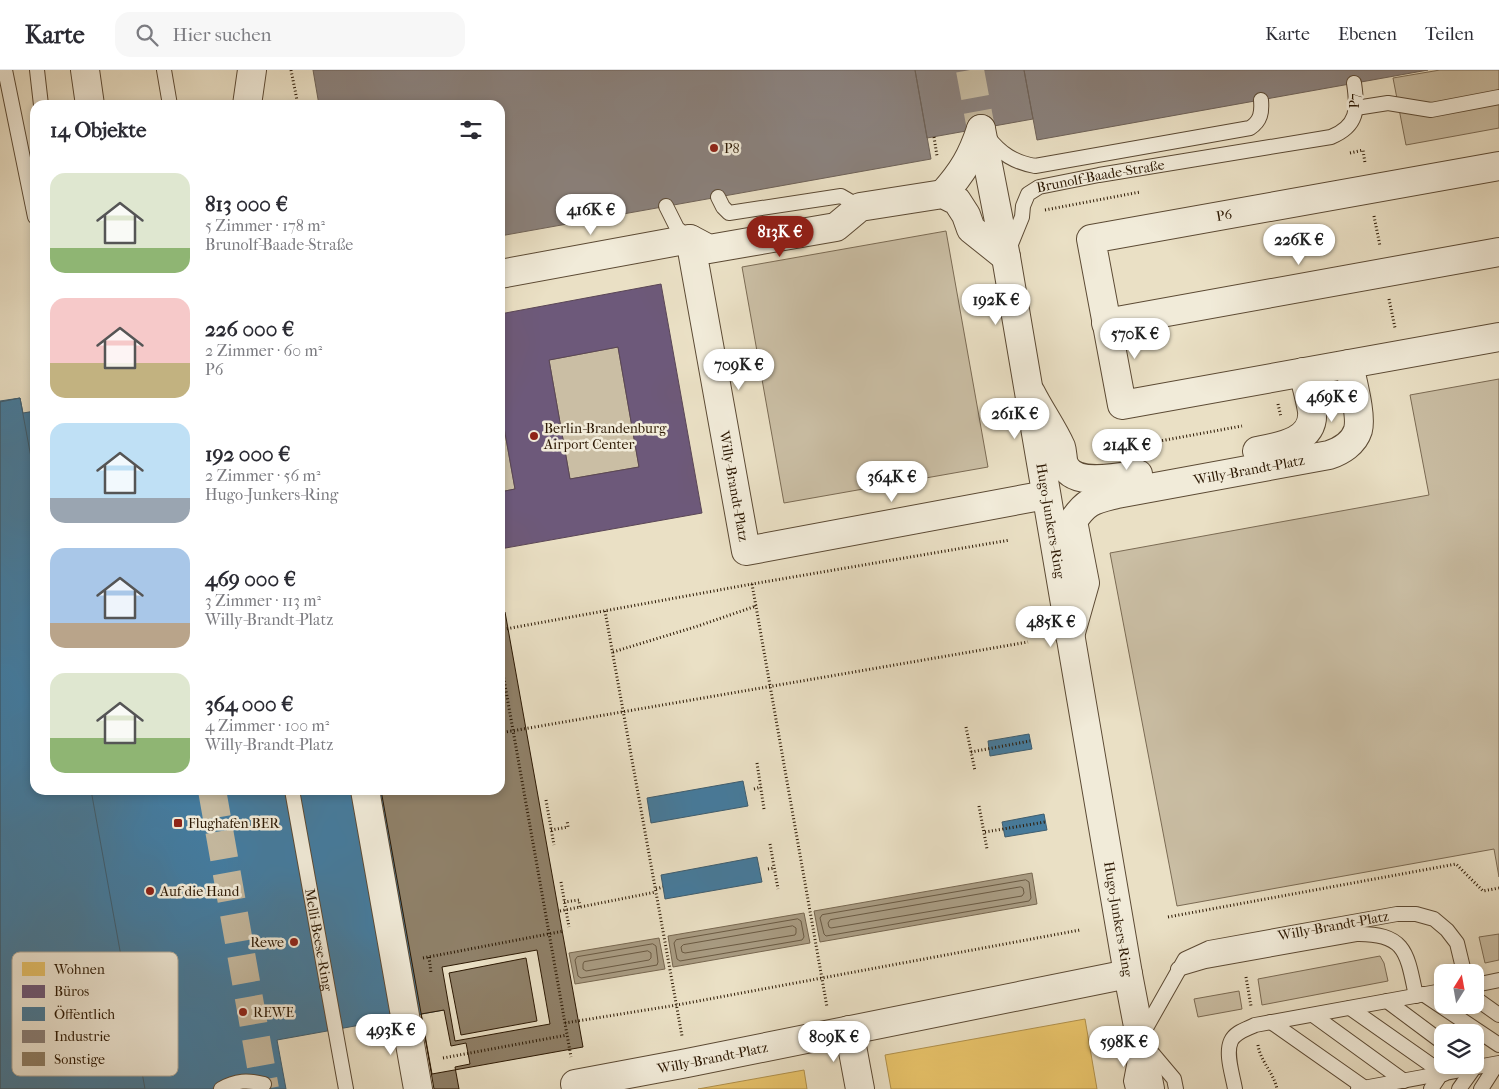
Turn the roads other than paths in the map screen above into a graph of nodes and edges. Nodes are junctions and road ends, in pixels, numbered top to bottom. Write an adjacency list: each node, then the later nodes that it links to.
1 (6, 70): 17 (lane)
2 (37, 70): 8 (lane)
3 (84, 70): 9 (street)
4 (164, 70): 10 (lane)
5 (252, 70): 11 (street)
6 (1354, 83): 13 (lane, P7)
7 (1499, 97): 13 (lane)
8 (40, 100)
9 (89, 100)
10 (169, 100)
11 (248, 100)
12 (1260, 100): 14 (lane, Brunolf-Baade-Straße)
13 (1356, 108): 15 (lane, P7)
14 (981, 129): 18 (street); 24 (street, Hugo-Junkers-Ring)
15 (1331, 137): 24 (lane, Brunolf-Baade-Straße)
16 (1499, 166): 26 (street, P6)
17 (30, 192)
18 (943, 194): 21 (street); 24 (street)
19 (718, 197): 21 (lane)
20 (666, 206): 22 (lane)
21 (860, 207): 22 (street)
22 (690, 239): 25 (street); 31 (street, Willy-Brandt-Platz)
23 (1499, 252): 26 (street)
24 (1006, 257): 30 (street, Hugo-Junkers-Ring)
25 (505, 273)
26 (1106, 323): 29 (street, P6)
27 (1499, 338): 28 (street, P6)
28 (1349, 364): 29 (street, P6); 32 (street, Willy-Brandt-Platz)
29 (1303, 372): 30 (street, Willy-Brandt-Platz)
30 (1028, 388): 31 (street, Hugo-Junkers-Ring)
31 (1046, 495): 32 (street, Hugo-Junkers-Ring)
32 (1070, 636): 37 (street, Hugo-Junkers-Ring)
33 (293, 795): 62 (lane, Melli-Beese-Ring)
34 (365, 795): 63 (street)
35 (1462, 964): 36 (lane, Willy-Brandt-Platz)
36 (1178, 969): 41 (lane, Willy-Brandt-Platz); 50 (lane, Willy-Brandt-Platz)
37 (1128, 974): 48 (street, Willy-Brandt-Platz); 50 (street, Hugo-Junkers-Ring)
38 (1497, 983): 39 (lane)
39 (1484, 984)
40 (1434, 992): 41 (lane)
41 (1419, 995): 42 (lane); 51 (lane)
42 (1387, 1001): 44 (lane); 49 (lane)
43 (1484, 1005): 46 (lane)
44 (1350, 1008): 45 (lane); 54 (lane)
45 (1313, 1015): 47 (lane); 57 (lane)
46 (1499, 1016)
47 (1272, 1022): 60 (lane); 68 (lane)
48 (841, 1032): 59 (street, Willy-Brandt-Platz); 64 (street)
49 (1434, 1036)
50 (1140, 1038): 65 (lane, Willy-Brandt-Platz); 66 (street, Hugo-Junkers-Ring); 67 (lane)
51 (1499, 1045)
52 (1498, 1064): 53 (lane); 71 (lane)
53 (1484, 1066)
54 (1434, 1068)
55 (1442, 1074): 57 (lane); 69 (lane)
56 (1470, 1074): 70 (lane)
57 (1406, 1083): 60 (lane)
58 (264, 1084): 61 (lane)
59 (576, 1084)
60 (1370, 1088)
61 (221, 1089)
62 (346, 1089)
63 (418, 1089)
64 (860, 1089)
65 (1133, 1089)
66 (1150, 1089)
67 (1176, 1089)
68 (1235, 1089)
69 (1431, 1089)
70 (1459, 1089)
71 (1481, 1089)

